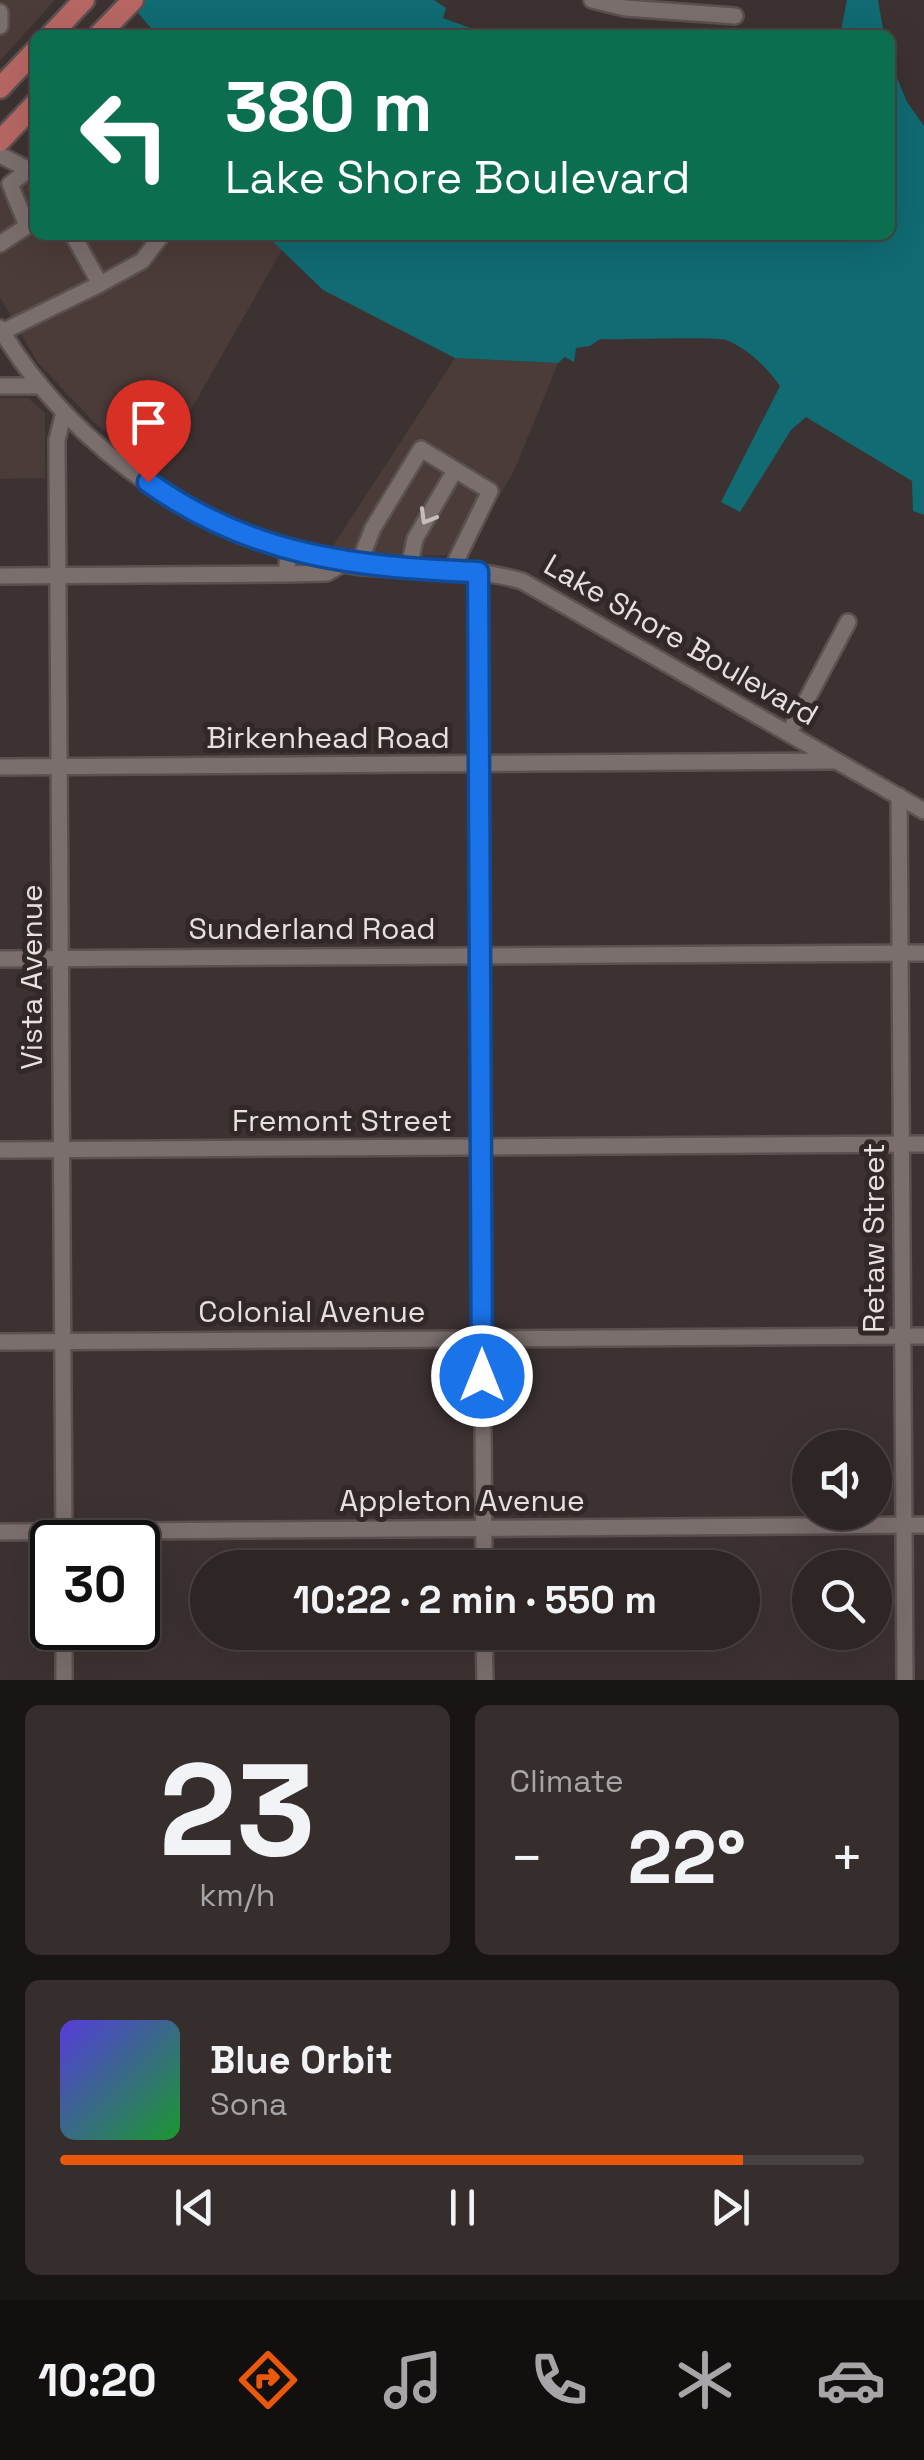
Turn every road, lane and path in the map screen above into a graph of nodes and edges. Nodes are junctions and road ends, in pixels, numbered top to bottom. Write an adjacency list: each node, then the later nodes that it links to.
1 (84, 0): 8 (main road)
2 (592, 0): 3 (street)
3 (686, 5): 6 (street)
4 (126, 7): 9 (main road)
5 (0, 12): 7 (street)
6 (734, 16)
7 (0, 26)
8 (55, 30)
9 (105, 30)
10 (30, 56): 11 (main road)
11 (0, 88)
12 (30, 109): 13 (main road)
13 (0, 141)
14 (0, 154): 15 (street)
15 (30, 167)
16 (30, 172): 19 (street)
17 (76, 240): 20 (street)
18 (158, 240): 20 (street)
19 (0, 244)
20 (100, 284): 21 (street)
21 (1, 330): 23 (street, Lake Shore Boulevard)
22 (0, 386): 23 (street)
23 (40, 386): 24 (street, Lake Shore Boulevard)
24 (64, 412): 26 (street, Lake Shore Boulevard); 33 (street, Vista Avenue)
25 (455, 470): 27 (street); 28 (street, one-way to 28); 29 (street)
26 (290, 549): 27 (street, Lake Shore Boulevard); 31 (street)
27 (351, 565): 28 (street, Lake Shore Boulevard); 31 (street)
28 (410, 569): 29 (street, Lake Shore Boulevard)
29 (451, 571): 30 (street, Lake Shore Boulevard)
30 (478, 572): 35 (street, Lake Shore Boulevard); 37 (street)
31 (286, 574): 33 (street)
32 (0, 576): 33 (street)
33 (58, 578): 39 (street, Vista Avenue)
34 (848, 622): 35 (street)
35 (789, 733): 36 (street, Lake Shore Boulevard)
36 (837, 761): 37 (street, Birkenhead Road); 40 (street, Lake Shore Boulevard)
37 (478, 764): 39 (street, Birkenhead Road); 44 (street)
38 (0, 767): 39 (street, Birkenhead Road)
39 (58, 767): 46 (street, Vista Avenue)
40 (899, 796): 41 (street, Lake Shore Boulevard); 43 (street, Retaw Street)
41 (924, 811)
42 (924, 953): 43 (street, Sunderland Road)
43 (900, 954): 44 (street, Sunderland Road); 47 (street, Retaw Street)
44 (480, 956): 46 (street, Sunderland Road); 49 (street)
45 (0, 959): 46 (street, Sunderland Road)
46 (59, 959): 51 (street, Vista Avenue)
47 (901, 1144): 48 (street, Fremont Street); 49 (street, Fremont Street); 52 (street, Retaw Street)
48 (924, 1144)
49 (481, 1147): 51 (street, Fremont Street); 54 (street)
50 (0, 1150): 51 (street, Fremont Street)
51 (61, 1150): 55 (street, Vista Avenue)
52 (902, 1336): 53 (street, Colonial Avenue); 54 (street, Colonial Avenue); 58 (street, Retaw Street)
53 (924, 1336)
54 (482, 1338): 55 (street, Colonial Avenue); 60 (street)
55 (62, 1341): 56 (street, Colonial Avenue); 57 (street, Vista Avenue)
56 (0, 1342)
57 (64, 1520)
58 (904, 1525): 59 (street, Appleton Avenue); 60 (street, Appleton Avenue); 69 (street, Retaw Street)
59 (924, 1525)
60 (484, 1529): 63 (street, Appleton Avenue); 64 (street)
61 (0, 1532): 62 (street, Appleton Avenue)
62 (30, 1534)
63 (160, 1535)
64 (484, 1550)
65 (64, 1650): 67 (street)
66 (484, 1650): 68 (street)
67 (64, 1680)
68 (485, 1680)
69 (905, 1680)

